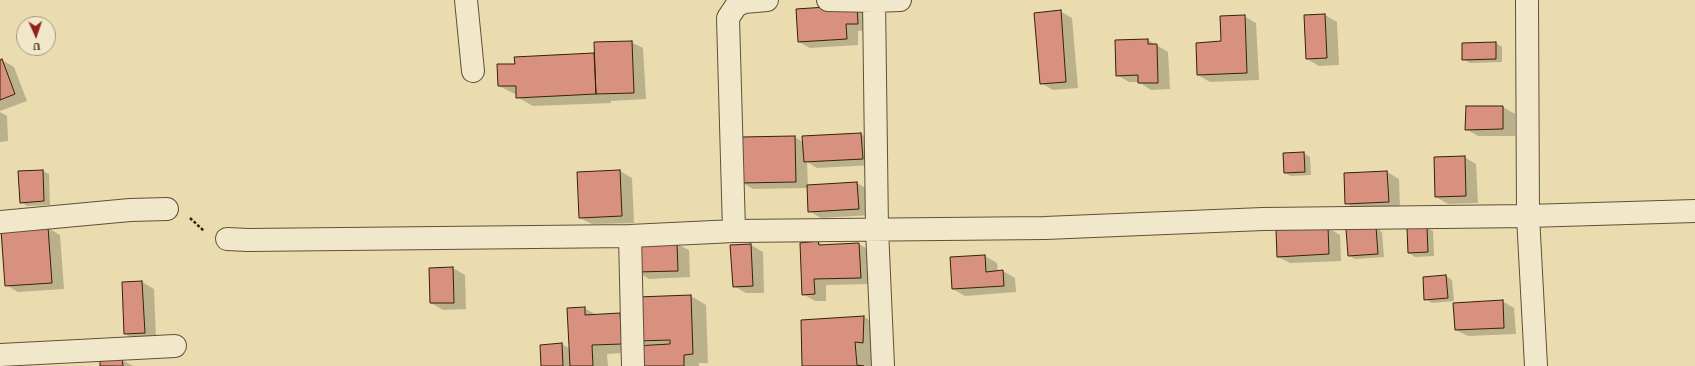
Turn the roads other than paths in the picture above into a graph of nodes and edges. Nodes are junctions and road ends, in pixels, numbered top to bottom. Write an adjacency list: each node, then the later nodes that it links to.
1 (466, 0): 7 (street)
2 (767, 0): 13 (street)
3 (828, 0): 6 (street)
4 (900, 0): 6 (street)
5 (1527, 0): 10 (street)
6 (874, 1): 12 (street)
7 (473, 71)
8 (167, 209): 11 (street)
9 (1695, 211): 10 (street)
10 (1528, 216): 12 (street); 20 (street)
11 (0, 222)
12 (876, 228): 13 (street); 19 (street)
13 (734, 231): 14 (street)
14 (630, 236): 15 (street); 18 (street)
15 (227, 239)
16 (175, 346): 17 (street)
17 (0, 355)
18 (633, 366)
19 (883, 366)
20 (1536, 366)

